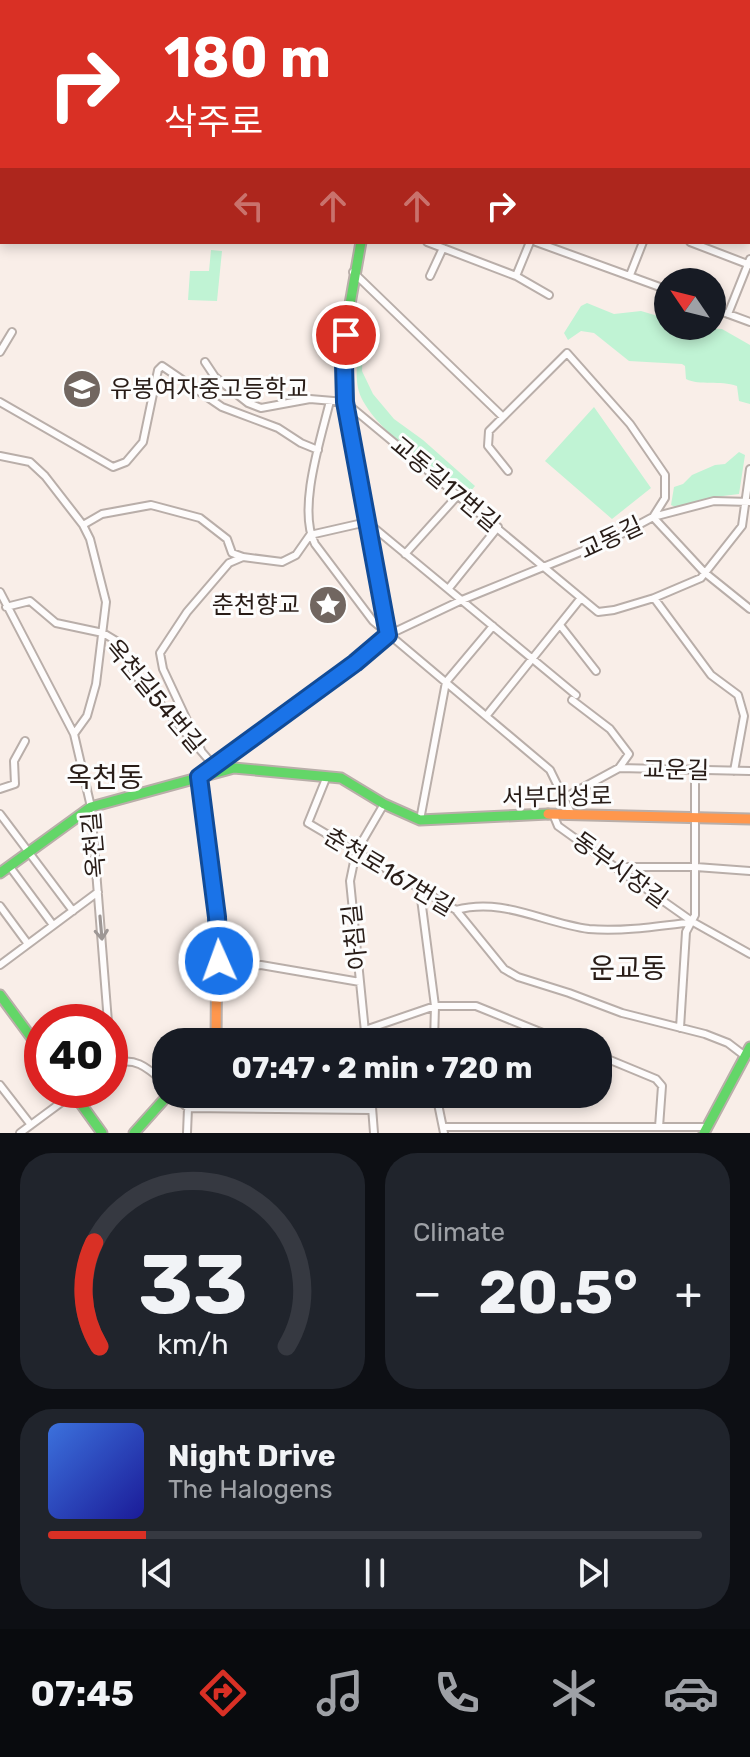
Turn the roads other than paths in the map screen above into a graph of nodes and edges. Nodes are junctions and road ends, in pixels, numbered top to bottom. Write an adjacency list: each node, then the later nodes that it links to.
1 (360, 244): 9 (street)
2 (432, 244): 7 (street)
3 (529, 244): 12 (street)
4 (542, 244): 10 (street)
5 (642, 244): 10 (street)
6 (696, 244): 8 (street)
7 (443, 248): 11 (street); 12 (street)
8 (749, 263): 15 (street)
9 (353, 272): 22 (street); 23 (street)
10 (630, 275): 13 (street)
11 (430, 276)
12 (516, 276): 14 (street)
13 (654, 284)
14 (549, 295)
15 (728, 314): 16 (street)
16 (750, 322)
17 (12, 332): 18 (street)
18 (0, 352)
19 (205, 362): 20 (street)
20 (330, 401): 22 (street); 24 (street)
21 (0, 402): 24 (street)
22 (345, 402): 28 (street, 교동길17번길); 31 (street)
23 (503, 417): 27 (street, 교동길); 30 (street, 교동길)
24 (318, 450): 34 (street)
25 (0, 456): 32 (street)
26 (750, 469): 29 (street)
27 (508, 471)
28 (459, 494): 33 (street, 교동길17번길); 35 (street)
29 (748, 502): 30 (street); 38 (street)
30 (653, 517): 37 (street, 교동길); 38 (street)
31 (367, 522): 34 (street); 35 (street); 49 (street)
32 (83, 525): 36 (street); 48 (street)
33 (498, 527): 37 (street, 교동길17번길); 39 (street)
34 (310, 535): 36 (street); 49 (street)
35 (405, 554): 39 (street)
36 (243, 557): 56 (street)
37 (544, 568): 41 (street, 교동길17번길); 43 (street, 교동길)
38 (704, 572): 42 (street); 45 (street)
39 (449, 588): 43 (street)
40 (0, 592): 44 (street, 옥천길)
41 (581, 598): 42 (street); 46 (street)
42 (654, 598): 60 (street)
43 (462, 600): 47 (street); 49 (street, 교동길)
44 (6, 607): 48 (street, 옥천길54번길); 54 (street, 옥천길)
45 (750, 609)
46 (560, 625): 50 (street); 51 (street)
47 (493, 626): 50 (street); 52 (street)
48 (103, 633): 54 (street); 56 (street, 옥천길54번길)
49 (388, 635): 52 (street); 57 (street)
50 (532, 659): 53 (street); 58 (street)
51 (596, 671)
52 (446, 682): 53 (street); 73 (street)
53 (487, 715): 65 (street)
54 (74, 734): 67 (street, 옥천길)
55 (25, 741): 64 (street)
56 (201, 750): 57 (street, 옥천길54번길)
57 (215, 767): 63 (street)
58 (619, 768): 59 (street, 교운길); 65 (street, 교운길)
59 (695, 770): 60 (street, 교운길); 71 (street)
60 (734, 771): 61 (street, 교운길)
61 (750, 771)
62 (327, 776): 63 (street, 서부대성로); 66 (street, 서부대성로); 74 (street, 춘천로167번길)
63 (199, 777): 67 (street, 서부대성로); 91 (street)
64 (0, 789)
65 (562, 799): 70 (street)
66 (384, 804): 73 (street, 서부대성로); 74 (street, 아침길)
67 (91, 807): 75 (street, 서부대성로); 82 (street, 옥천길)
68 (0, 814): 75 (street)
69 (553, 814): 70 (street, 서부대성로); 73 (street, 서부대성로); 77 (street, 동부시장길)
70 (572, 815): 71 (street, 서부대성로)
71 (694, 818): 72 (street, 서부대성로); 78 (street, 동부시장길)
72 (750, 819)
73 (420, 820)
74 (356, 852): 81 (street, 춘천로167번길); 92 (street, 아침길)
75 (30, 853): 76 (street, 서부대성로); 85 (street)
76 (10, 867): 80 (street, 서부대성로); 87 (street)
77 (615, 867): 78 (street); 86 (street, 동부시장길)
78 (696, 867): 79 (street); 86 (street, 동부시장길)
79 (750, 871)
80 (0, 873)
81 (419, 890): 84 (street, 춘천로167번길); 95 (street)
82 (98, 892): 85 (street); 94 (street, 옥천길, one-way to 94)
83 (0, 906): 88 (street)
84 (456, 910): 86 (street); 102 (street, 춘천로167번길)
85 (73, 911): 87 (street)
86 (693, 922): 89 (street, 동부시장길); 102 (street)
87 (53, 925): 88 (street)
88 (28, 944): 90 (street)
89 (750, 954)
90 (0, 965)
91 (218, 968): 92 (street, 아침길); 97 (street)
92 (360, 982): 98 (street, 아침길)
93 (0, 995): 96 (street)
94 (107, 1004)
95 (435, 1006): 99 (street); 100 (street); 101 (street)
96 (24, 1028)
97 (218, 1028)
98 (365, 1028)
99 (371, 1028)
100 (434, 1028)
101 (530, 1028)
102 (680, 1028): 103 (street, 춘천로167번길)
103 (747, 1051): 118 (street)
104 (128, 1060): 106 (street)
105 (612, 1061): 115 (street)
106 (152, 1071)
107 (0, 1085): 114 (street)
108 (52, 1108): 114 (street)
109 (84, 1108): 116 (street)
110 (157, 1108): 121 (street)
111 (188, 1108): 113 (street); 122 (street)
112 (439, 1108): 117 (street)
113 (372, 1110): 123 (street)
114 (31, 1125): 119 (street)
115 (659, 1127): 117 (street); 118 (street)
116 (96, 1128): 120 (street)
117 (444, 1130)
118 (705, 1130)
119 (20, 1133)
120 (102, 1133)
121 (134, 1133)
122 (187, 1133)
123 (374, 1133)

